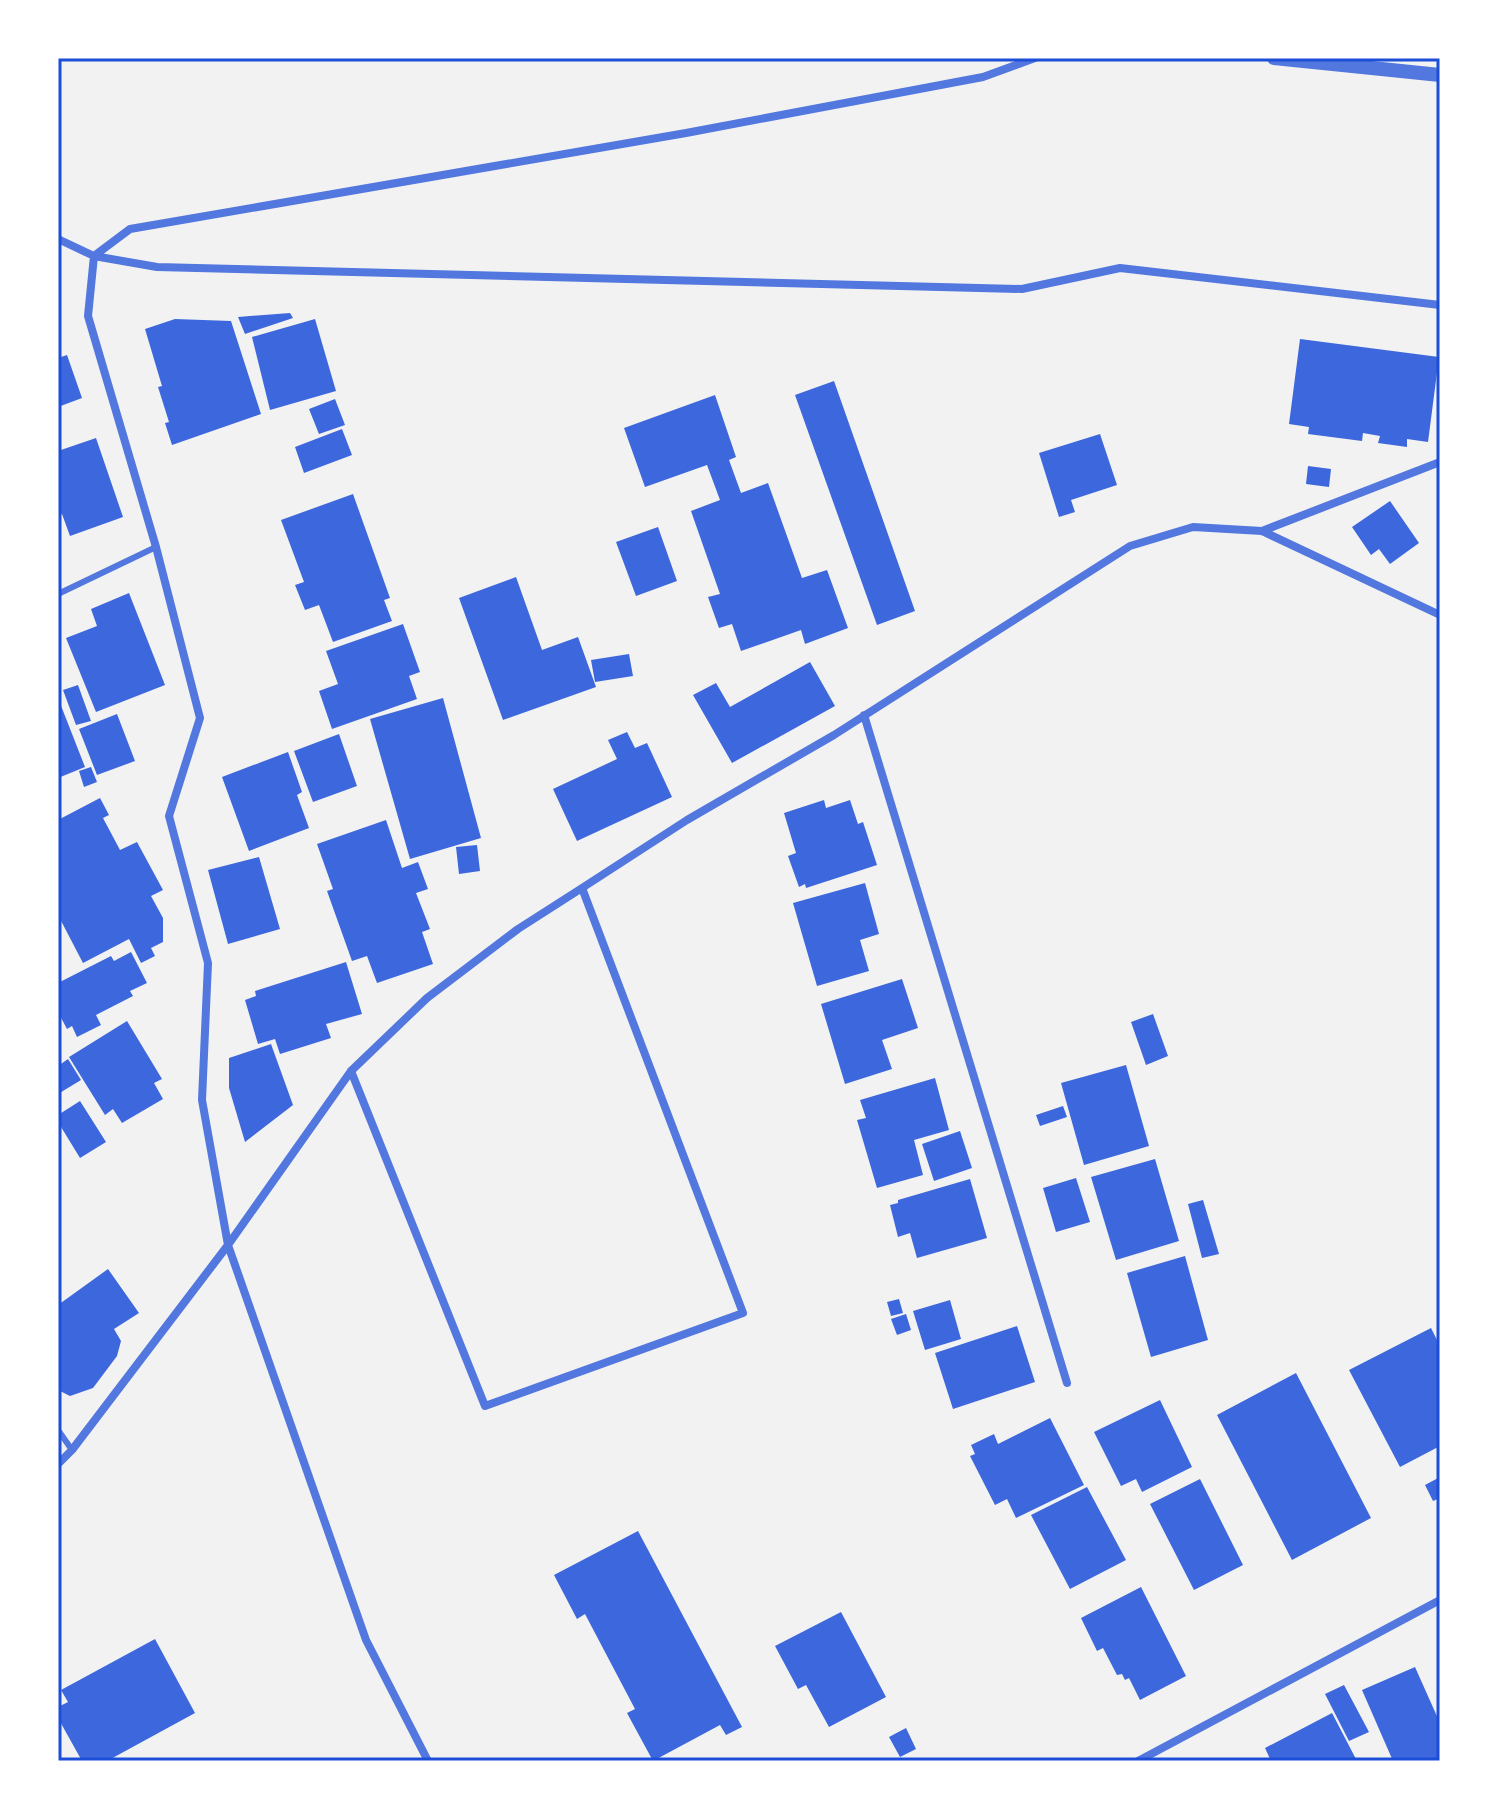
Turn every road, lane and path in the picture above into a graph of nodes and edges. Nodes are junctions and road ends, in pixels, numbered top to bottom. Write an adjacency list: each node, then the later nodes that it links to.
1 (1035, 58): 5 (street)
2 (1274, 58): 3 (street)
3 (1440, 75)
4 (58, 239): 5 (street)
5 (94, 256): 6 (street); 9 (street)
6 (1440, 305)
7 (1440, 462): 8 (street)
8 (1262, 531): 11 (street); 12 (street)
9 (156, 547): 10 (lane); 15 (street)
10 (58, 594)
11 (1440, 615)
12 (864, 715): 13 (street); 16 (street)
13 (582, 888): 14 (street); 14 (street)
14 (351, 1071): 15 (street)
15 (228, 1245): 18 (street); 21 (street)
16 (1067, 1383)
17 (58, 1430): 18 (lane)
18 (72, 1450): 19 (street)
19 (58, 1464)
20 (1440, 1600): 22 (street)
21 (428, 1761)
22 (1138, 1761)

